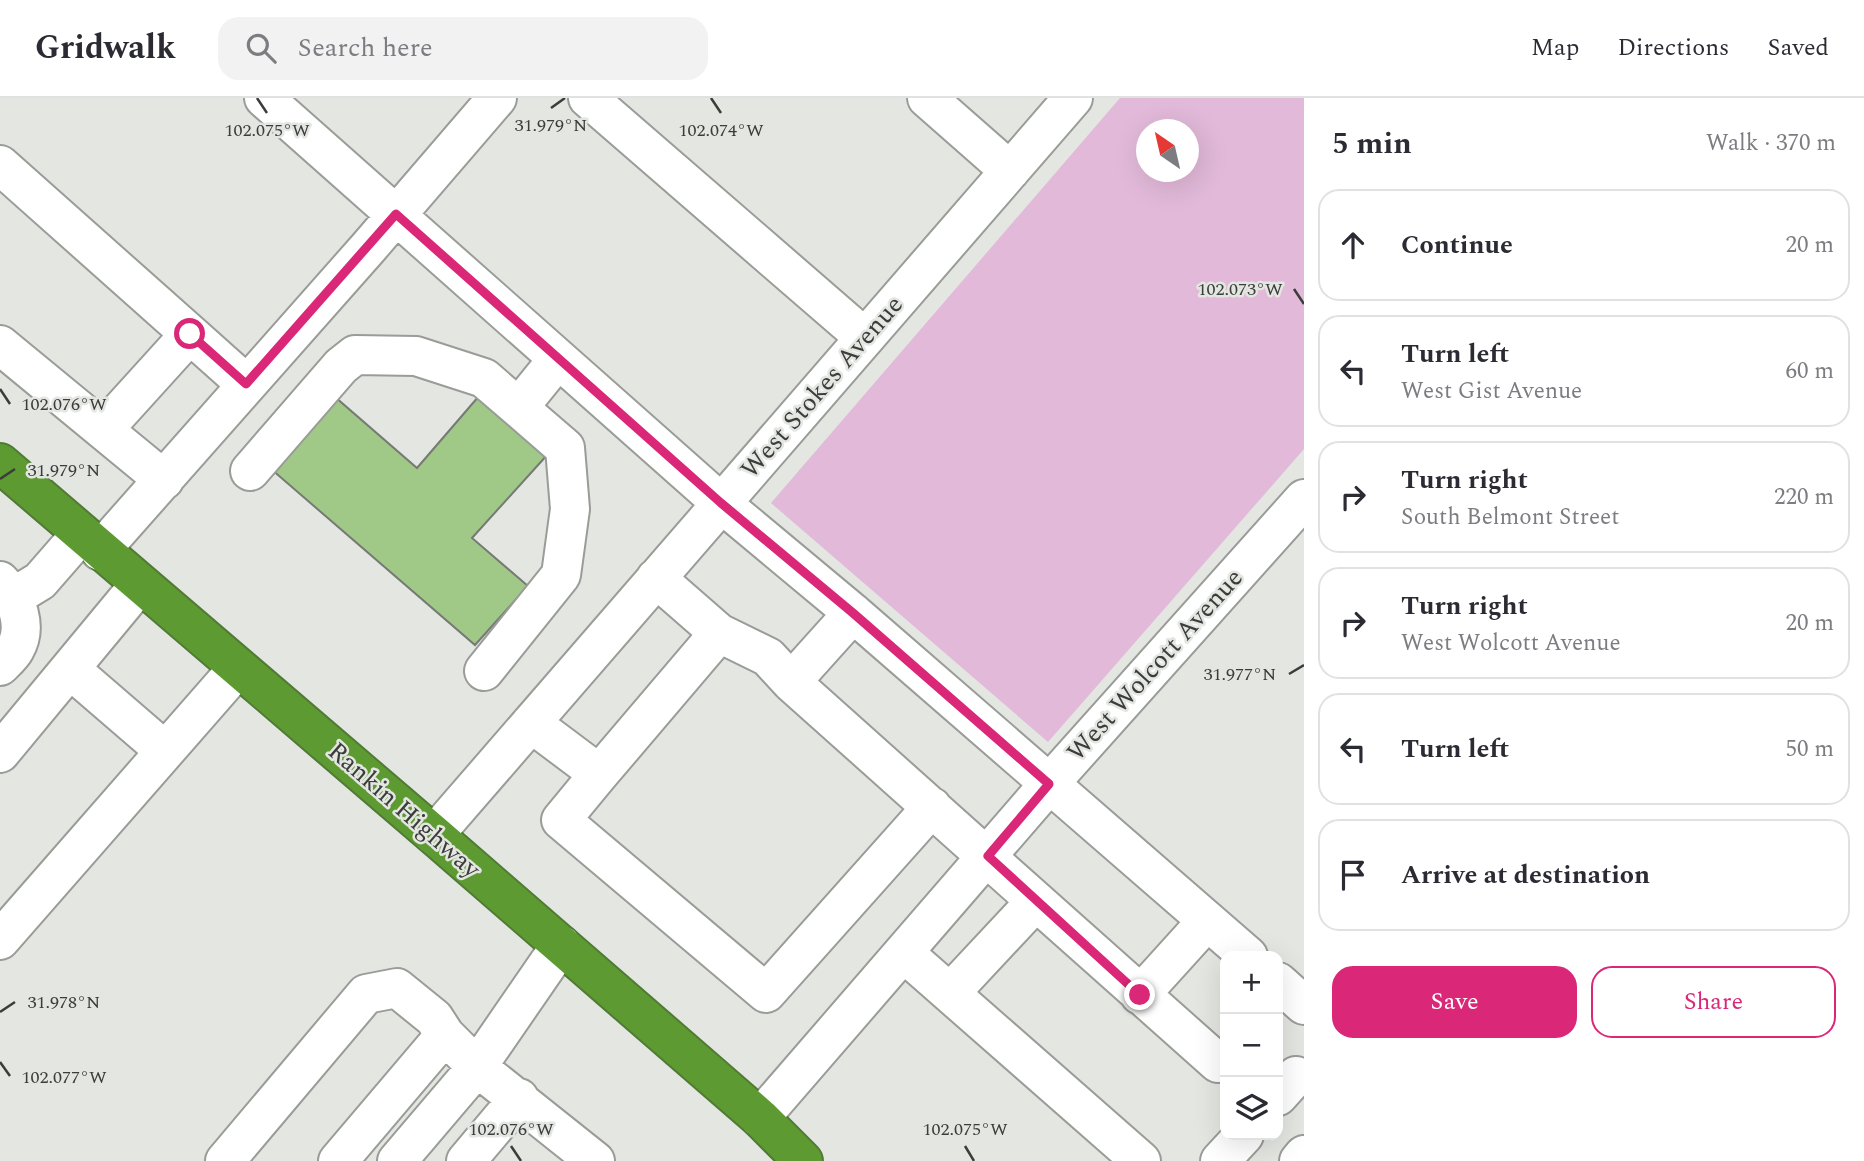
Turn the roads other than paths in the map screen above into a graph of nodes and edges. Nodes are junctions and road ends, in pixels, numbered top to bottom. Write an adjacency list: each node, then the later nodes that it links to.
1 (264, 98): 8 (street)
2 (497, 98): 8 (street)
3 (588, 98): 10 (street)
4 (927, 98): 7 (street)
5 (1073, 98): 7 (street, West Stokes Avenue)
6 (0, 165): 9 (street)
7 (1010, 172): 10 (street, West Stokes Avenue)
8 (396, 214): 12 (street); 13 (street)
9 (190, 334): 13 (street); 15 (street)
10 (865, 338): 20 (street, West Stokes Avenue)
11 (0, 345): 15 (street)
12 (558, 359): 14 (street); 20 (street)
13 (246, 384): 18 (street)
14 (519, 407): 17 (street); 30 (street)
15 (103, 430): 18 (street)
16 (0, 463): 21 (highway, Rankin Highway)
17 (250, 471)
18 (164, 480): 21 (street)
19 (1304, 499): 36 (street, West Wolcott Avenue)
20 (721, 503): 22 (street, West Stokes Avenue); 25 (street)
21 (91, 542): 23 (highway, Rankin Highway); 24 (street)
22 (656, 578): 26 (street); 32 (street, West Stokes Avenue)
23 (140, 584): 28 (highway, Rankin Highway); 29 (street)
24 (6, 590): 27 (street)
25 (853, 613): 31 (street); 36 (street)
26 (719, 633): 31 (street); 35 (street)
27 (0, 666)
28 (238, 668): 33 (street); 38 (highway, Rankin Highway)
29 (70, 669): 33 (street); 34 (street)
30 (484, 671)
31 (791, 682): 37 (street)
32 (531, 723): 35 (street); 38 (street, West Stokes Avenue)
33 (165, 751): 42 (street)
34 (0, 753)
35 (599, 774): 37 (street)
36 (1049, 784): 39 (street, West Wolcott Avenue); 41 (street)
37 (932, 807): 39 (street)
38 (434, 835): 43 (highway, Rankin Highway)
39 (988, 856): 40 (street); 45 (street, West Wolcott Avenue)
40 (1036, 901): 47 (street); 48 (street)
41 (1207, 921): 44 (street); 48 (street)
42 (0, 940)
43 (561, 945): 52 (street); 54 (highway, Rankin Highway)
44 (1242, 951)
45 (904, 953): 47 (street); 54 (street, West Wolcott Avenue)
46 (1283, 986): 49 (street)
47 (951, 992): 63 (street)
48 (1140, 995): 51 (street)
49 (1304, 1005)
50 (445, 1035): 52 (street); 57 (street); 58 (street)
51 (1218, 1063)
52 (477, 1067): 53 (street); 59 (street)
53 (519, 1098): 60 (street); 61 (street)
54 (760, 1118): 62 (highway, Rankin Highway)
55 (1239, 1140): 64 (street)
56 (1304, 1155): 65 (street)
57 (225, 1161)
58 (338, 1161)
59 (397, 1161)
60 (466, 1161)
61 (595, 1161)
62 (803, 1161)
63 (1141, 1161)
64 (1220, 1161)
65 (1299, 1161)

